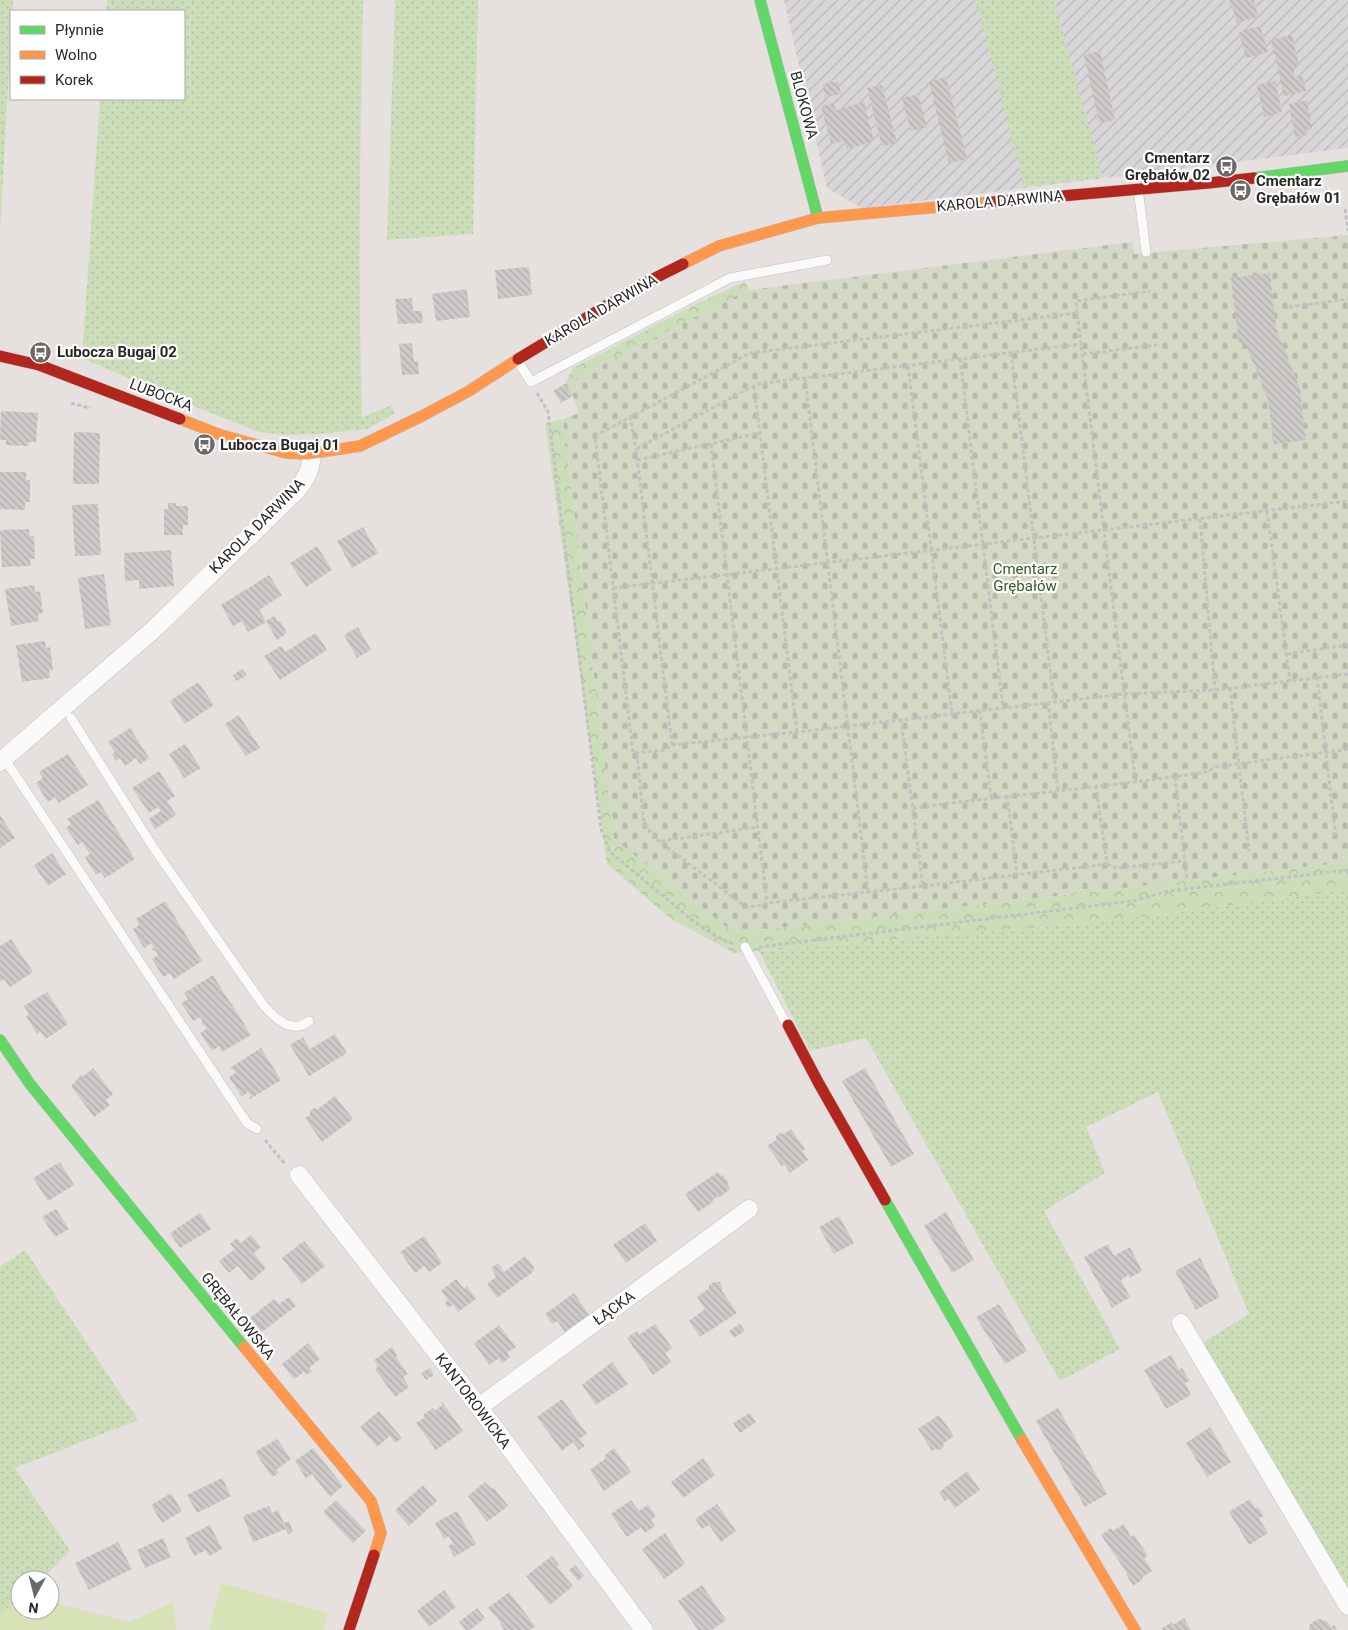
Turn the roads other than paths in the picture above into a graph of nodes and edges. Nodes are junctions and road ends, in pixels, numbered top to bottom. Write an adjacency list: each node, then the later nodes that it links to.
1 (760, 0): 4 (street, BLOKOWA)
2 (1348, 166): 3 (street, KAROLA DARWINA)
3 (1138, 188): 4 (street, KAROLA DARWINA); 5 (lane)
4 (818, 218): 8 (street, KAROLA DARWINA)
5 (1146, 252)
6 (827, 260): 8 (lane)
7 (0, 356): 9 (street, LUBOCKA)
8 (517, 359): 9 (street, KAROLA DARWINA)
9 (312, 454): 11 (street, KAROLA DARWINA)
10 (72, 718): 13 (lane)
11 (2, 760): 16 (lane)
12 (745, 947): 14 (lane)
13 (309, 1021)
14 (788, 1025): 24 (street)
15 (0, 1040): 22 (street, GRĘBAŁOWSKA)
16 (259, 1132)
17 (299, 1175): 20 (street, KANTOROWICKA)
18 (749, 1209): 20 (street, ŁĄCKA)
19 (1181, 1323): 21 (street)
20 (479, 1407): 23 (street, KANTOROWICKA)
21 (1348, 1606)
22 (349, 1630)
23 (644, 1630)
24 (1135, 1630)

